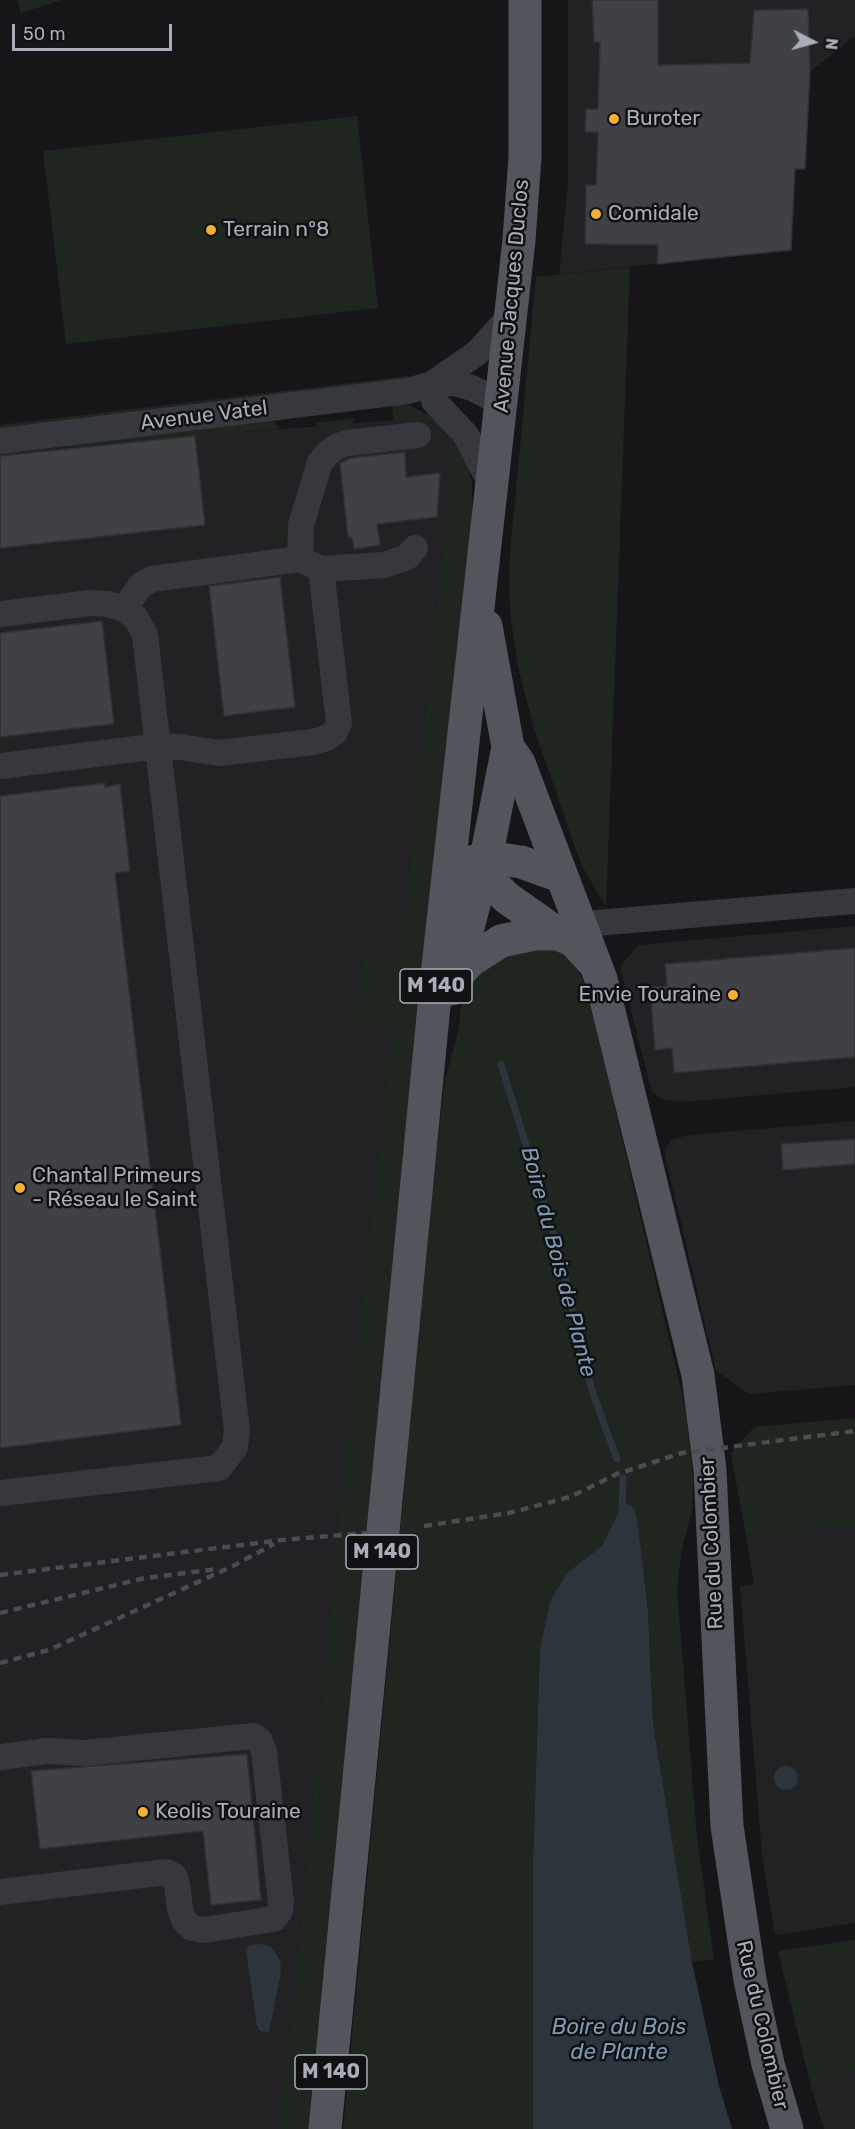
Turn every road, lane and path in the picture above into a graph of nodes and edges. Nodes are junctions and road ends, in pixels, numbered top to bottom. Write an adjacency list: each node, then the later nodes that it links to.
1 (525, 0): 2 (main road, Avenue Jacques Duclos)
2 (512, 314): 3 (street); 4 (main road, Avenue Jacques Duclos)
3 (433, 392): 4 (street, Avenue Vatel); 6 (street, Avenue Vatel); 7 (street)
4 (503, 404): 7 (main road, Avenue Jacques Duclos)
5 (418, 435): 9 (street)
6 (0, 441)
7 (493, 488): 10 (main road, Avenue Jacques Duclos)
8 (416, 548): 9 (street)
9 (310, 564): 11 (street); 13 (street)
10 (481, 592): 14 (main road, M 140); 16 (main road, M 140)
11 (124, 609): 12 (street); 13 (street)
12 (0, 614)
13 (159, 746): 15 (street); 22 (street)
14 (508, 747): 16 (main road, M 140); 17 (main road, Rue du Colombier)
15 (0, 766)
16 (468, 863): 17 (main road); 19 (main road); 20 (main road, M 140); 21 (main road, M 140)
17 (560, 876): 19 (main road, Rue du Colombier)
18 (855, 901): 19 (street)
19 (570, 929): 20 (main road); 26 (main road, Rue du Colombier)
20 (455, 977): 21 (main road, M 140)
21 (427, 1089): 25 (main road, M 140)
22 (0, 1493)
23 (0, 1757): 24 (street)
24 (0, 1892)
25 (325, 2129)
26 (787, 2129)

